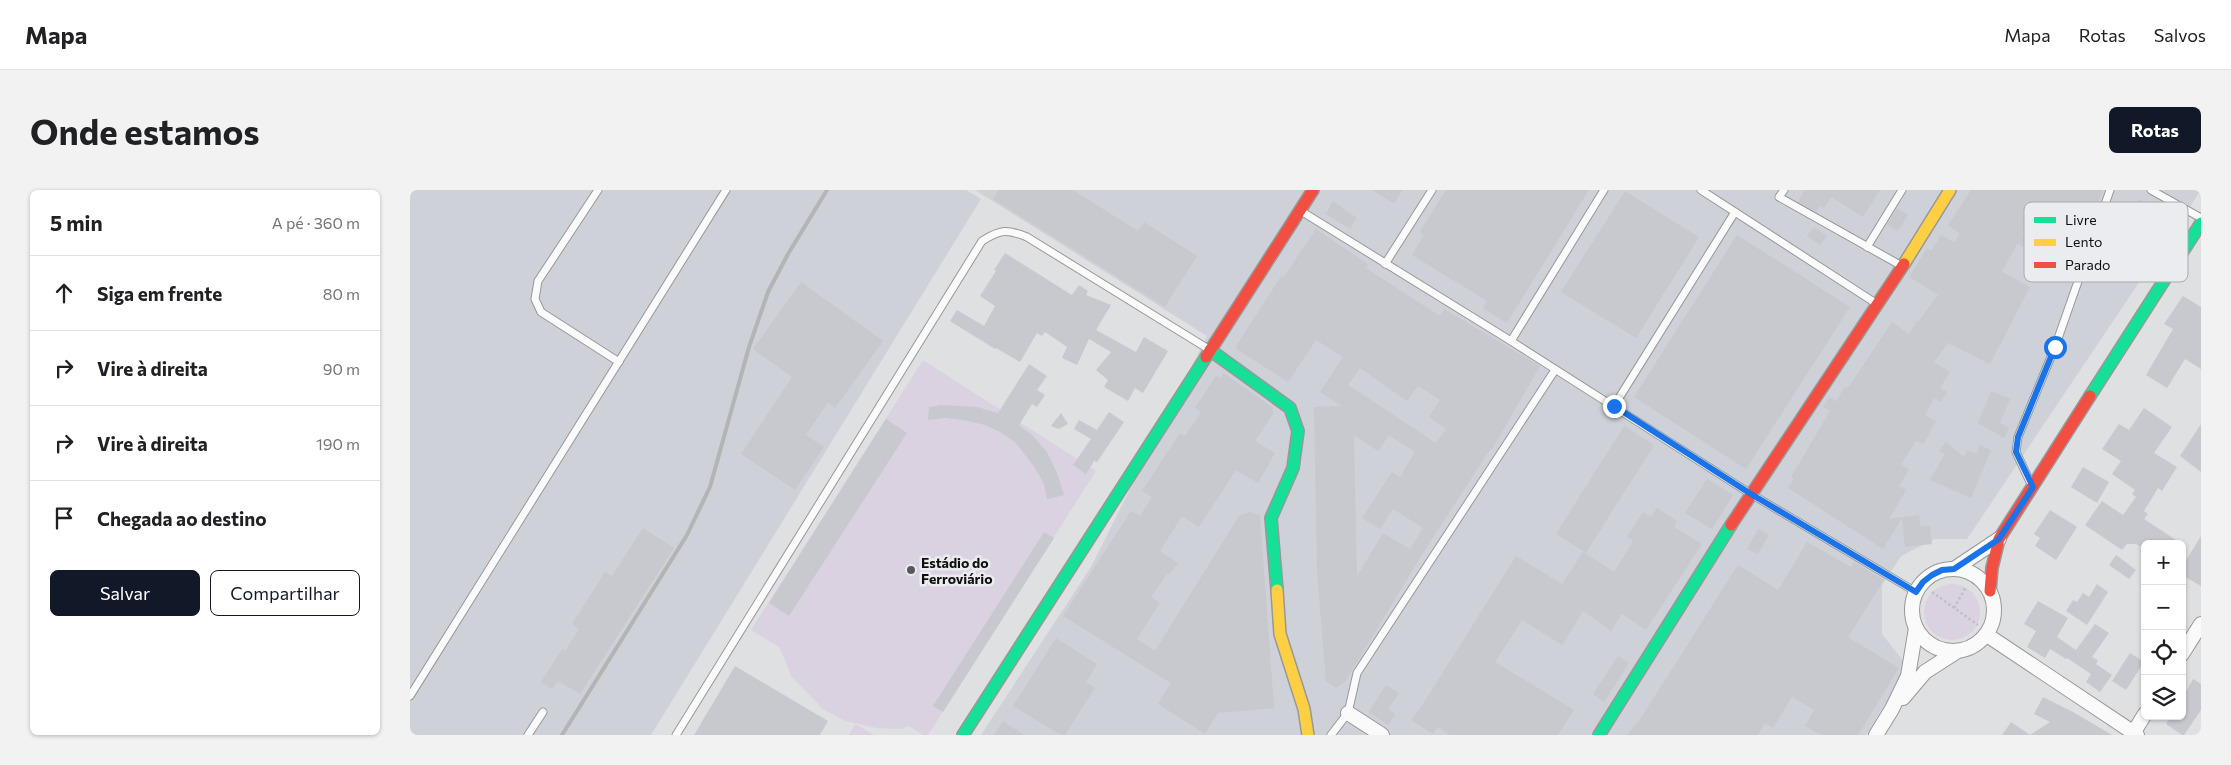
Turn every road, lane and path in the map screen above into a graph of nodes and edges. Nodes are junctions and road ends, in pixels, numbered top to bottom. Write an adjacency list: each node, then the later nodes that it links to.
1 (598, 190): 28 (lane)
2 (726, 190): 28 (lane)
3 (1313, 190): 14 (street)
4 (1432, 190): 21 (lane)
5 (1604, 190): 26 (lane)
6 (1701, 190): 16 (lane)
7 (1784, 190): 20 (lane)
8 (1902, 190): 20 (lane)
9 (1950, 190): 22 (street)
10 (2110, 190): 12 (lane)
11 (2151, 190): 13 (lane)
12 (2106, 202)
13 (2172, 202)
14 (1300, 211): 21 (lane); 27 (street)
15 (2188, 211): 17 (lane)
16 (1735, 212): 25 (lane); 30 (lane)
17 (2201, 218)
18 (2201, 222): 19 (street)
19 (2188, 243)
20 (1867, 247): 22 (lane)
21 (1385, 264): 26 (lane)
22 (1902, 266): 25 (street)
23 (2078, 282): 31 (lane)
24 (2163, 282): 31 (street)
25 (1878, 304): 32 (street)
26 (1511, 341): 29 (lane)
27 (1210, 350): 52 (lane); 53 (street); 54 (street)
28 (619, 362): 45 (lane)
29 (1555, 370): 30 (lane); 48 (lane)
30 (1614, 406): 32 (lane)
31 (2033, 487): 33 (street)
32 (1751, 494): 37 (lane); 57 (street)
33 (1999, 539): 34 (street); 36 (street)
34 (1954, 569): 36 (street); 37 (street)
35 (1966, 587): 39 (path)
36 (1990, 591): 42 (street)
37 (1916, 592): 41 (street)
38 (1932, 592): 39 (path)
39 (1954, 608): 42 (path)
40 (2201, 624): 43 (street)
41 (1916, 628): 44 (street); 46 (street)
42 (1982, 630): 44 (street); 50 (street)
43 (2186, 648)
44 (1956, 652): 46 (street)
45 (410, 696)
46 (1892, 710): 58 (street)
47 (543, 712): 51 (lane)
48 (1348, 713): 55 (lane); 56 (street)
49 (2142, 720): 50 (street)
50 (2134, 734)
51 (528, 735)
52 (676, 735)
53 (963, 735)
54 (1308, 735)
55 (1331, 735)
56 (1382, 735)
57 (1599, 735)
58 (1876, 735)

